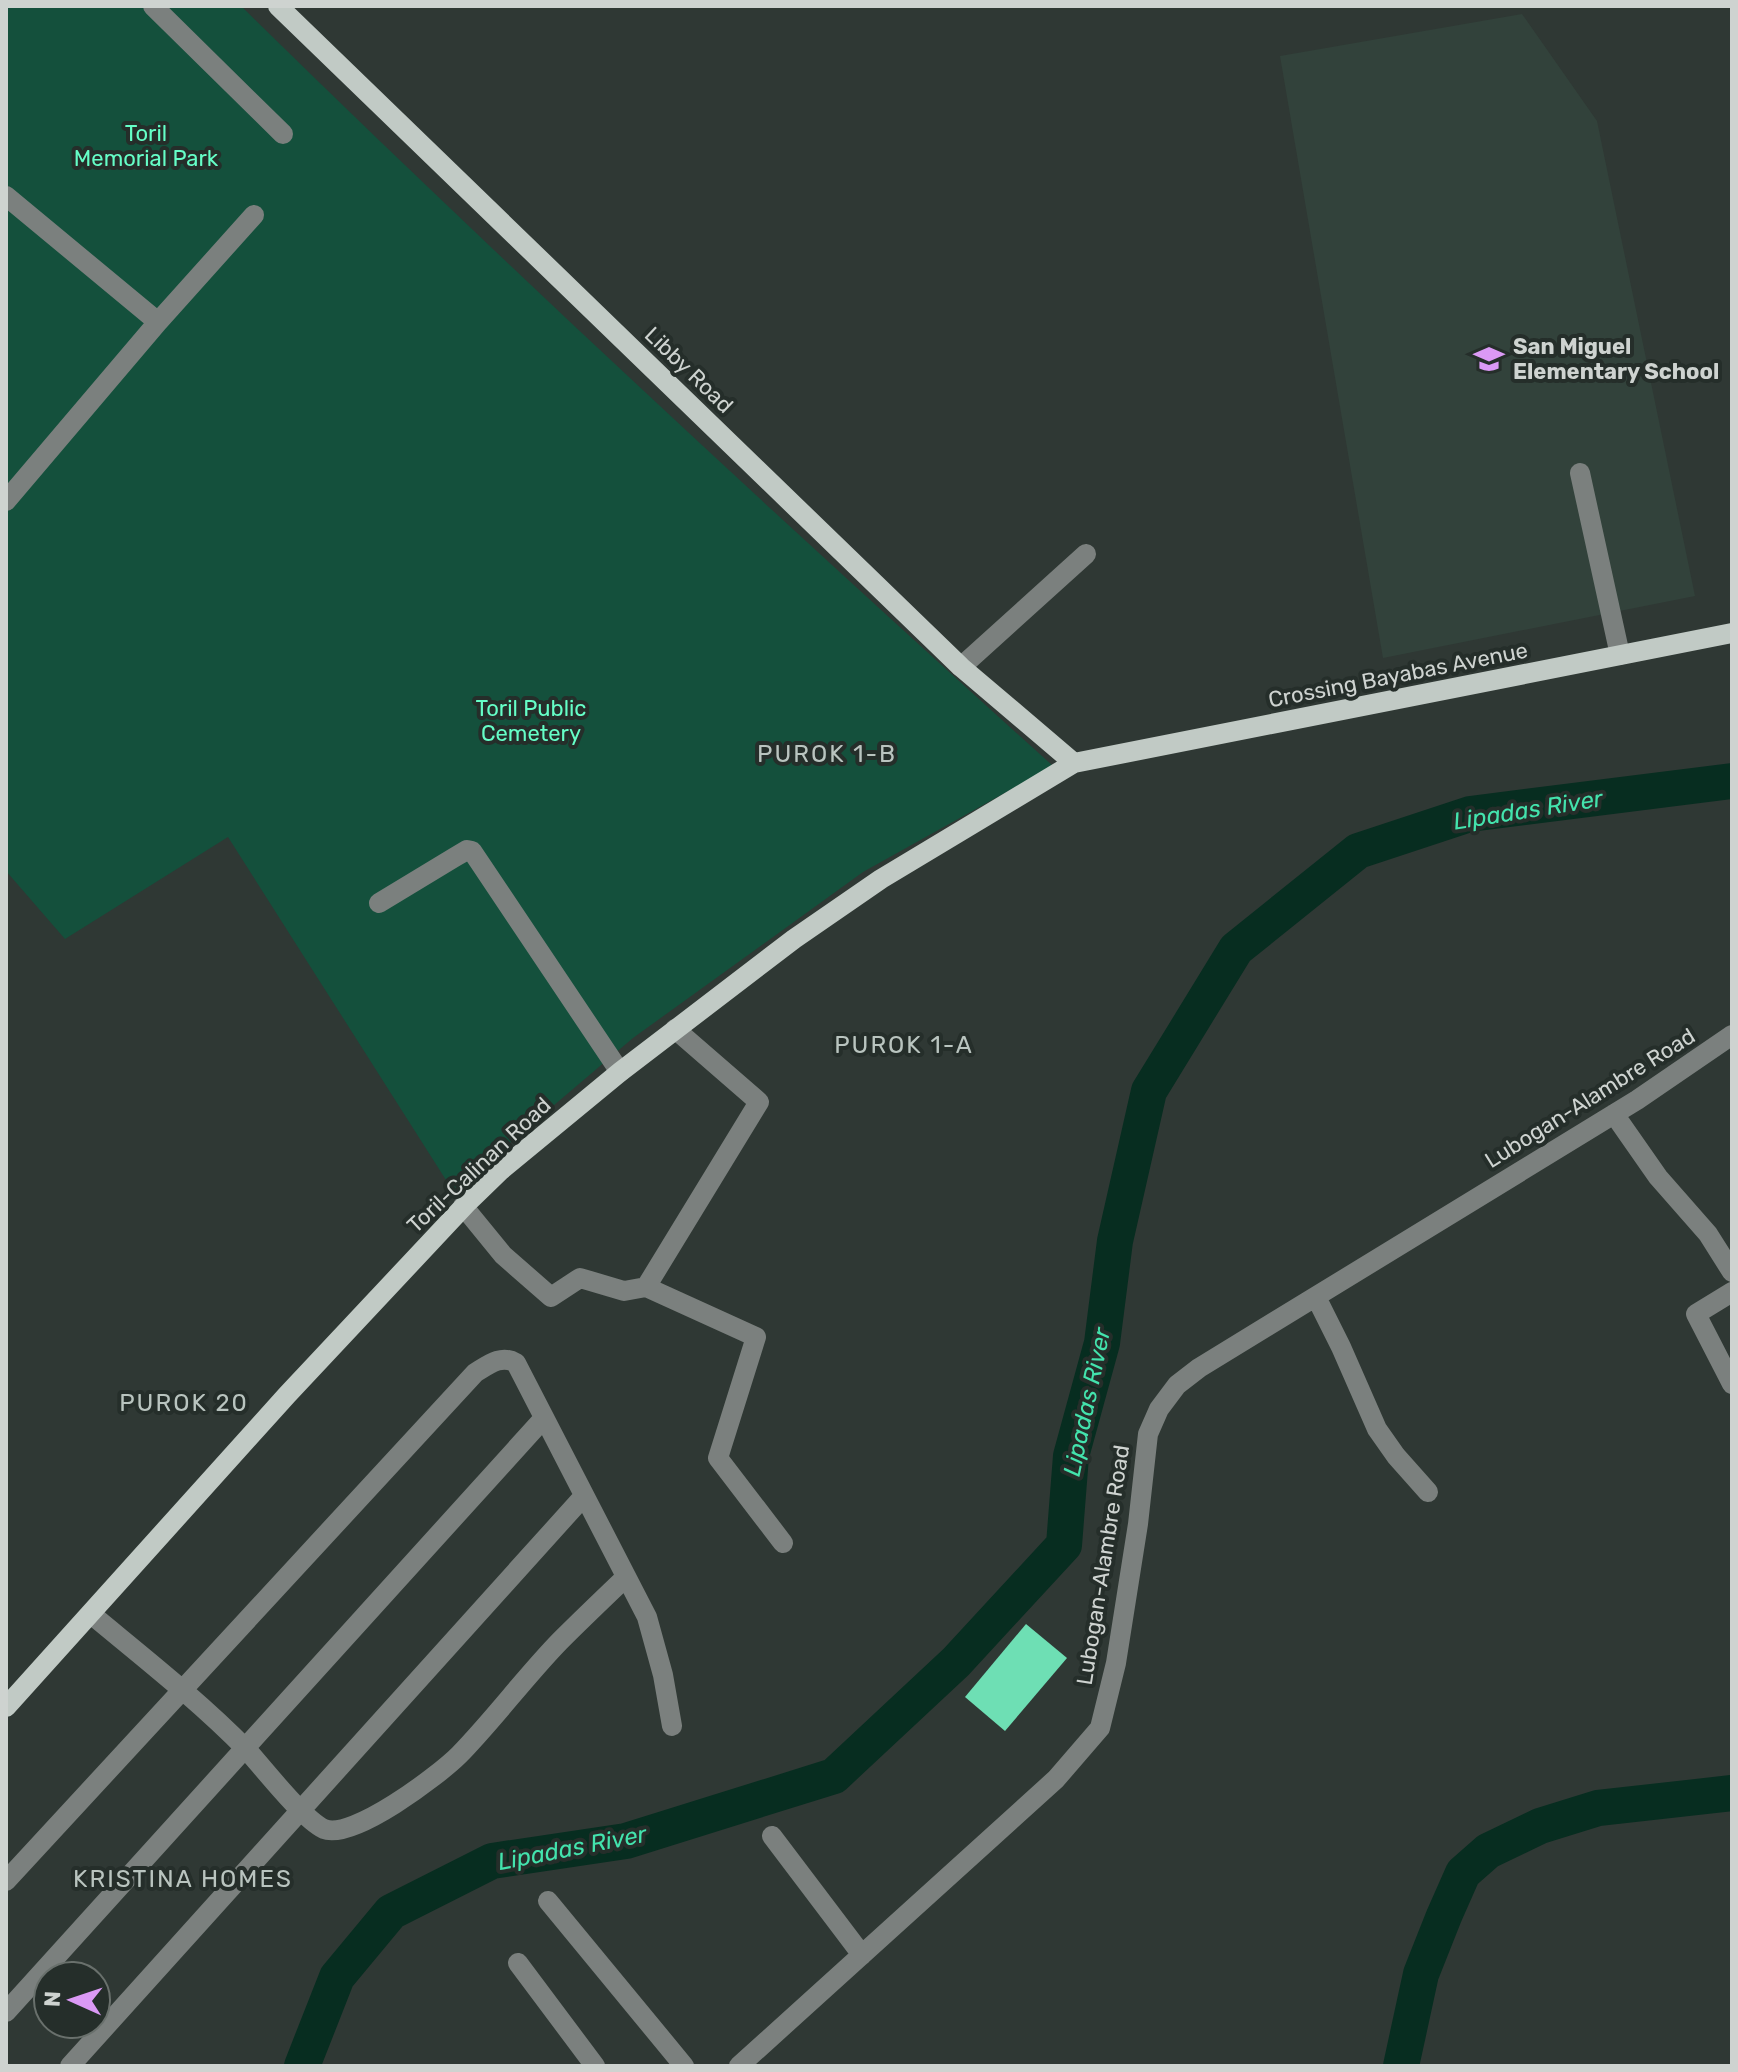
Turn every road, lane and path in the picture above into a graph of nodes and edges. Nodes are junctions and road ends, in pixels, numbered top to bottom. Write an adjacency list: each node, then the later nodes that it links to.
1 (153, 6): 3 (street)
2 (278, 6): 12 (main road, Libby Road)
3 (283, 134)
4 (6, 196): 6 (street)
5 (254, 215): 6 (street)
6 (158, 322): 8 (street)
7 (1580, 473): 11 (street)
8 (6, 501)
9 (1086, 554): 12 (street)
10 (1732, 633): 11 (main road, Crossing Bayabas Avenue)
11 (1620, 655): 13 (main road, Crossing Bayabas Avenue)
12 (961, 667): 13 (main road, Libby Road)
13 (1074, 763): 15 (main road, Toril-Calinan Road)
14 (379, 903): 17 (street)
15 (675, 1029): 17 (main road, Toril-Calinan Road); 21 (street)
16 (1732, 1035): 18 (street, Lubogan-Alambre Road)
17 (620, 1072): 19 (main road, Toril-Calinan Road)
18 (1614, 1114): 20 (street); 23 (street, Lubogan-Alambre Road)
19 (463, 1206): 21 (street); 30 (main road, Toril-Calinan Road)
20 (1732, 1272)
21 (646, 1287): 28 (street)
22 (1732, 1292): 24 (street)
23 (1316, 1297): 26 (street); 39 (street, Lubogan-Alambre Road)
24 (1732, 1384)
25 (544, 1418): 27 (street); 31 (street); 34 (street)
26 (1428, 1492)
27 (584, 1496): 29 (street); 35 (street)
28 (783, 1543)
29 (626, 1577): 33 (street); 35 (street)
30 (91, 1614): 31 (street); 32 (main road, Toril-Calinan Road)
31 (182, 1690): 34 (street); 37 (street)
32 (6, 1707)
33 (672, 1726)
34 (245, 1749): 35 (street); 41 (street)
35 (300, 1809): 42 (street)
36 (772, 1836): 39 (street)
37 (6, 1881)
38 (548, 1901): 44 (street)
39 (862, 1955): 45 (street, Lubogan-Alambre Road)
40 (518, 1963): 43 (street)
41 (6, 2012)
42 (70, 2066)
43 (595, 2066)
44 (684, 2066)
45 (739, 2066)

